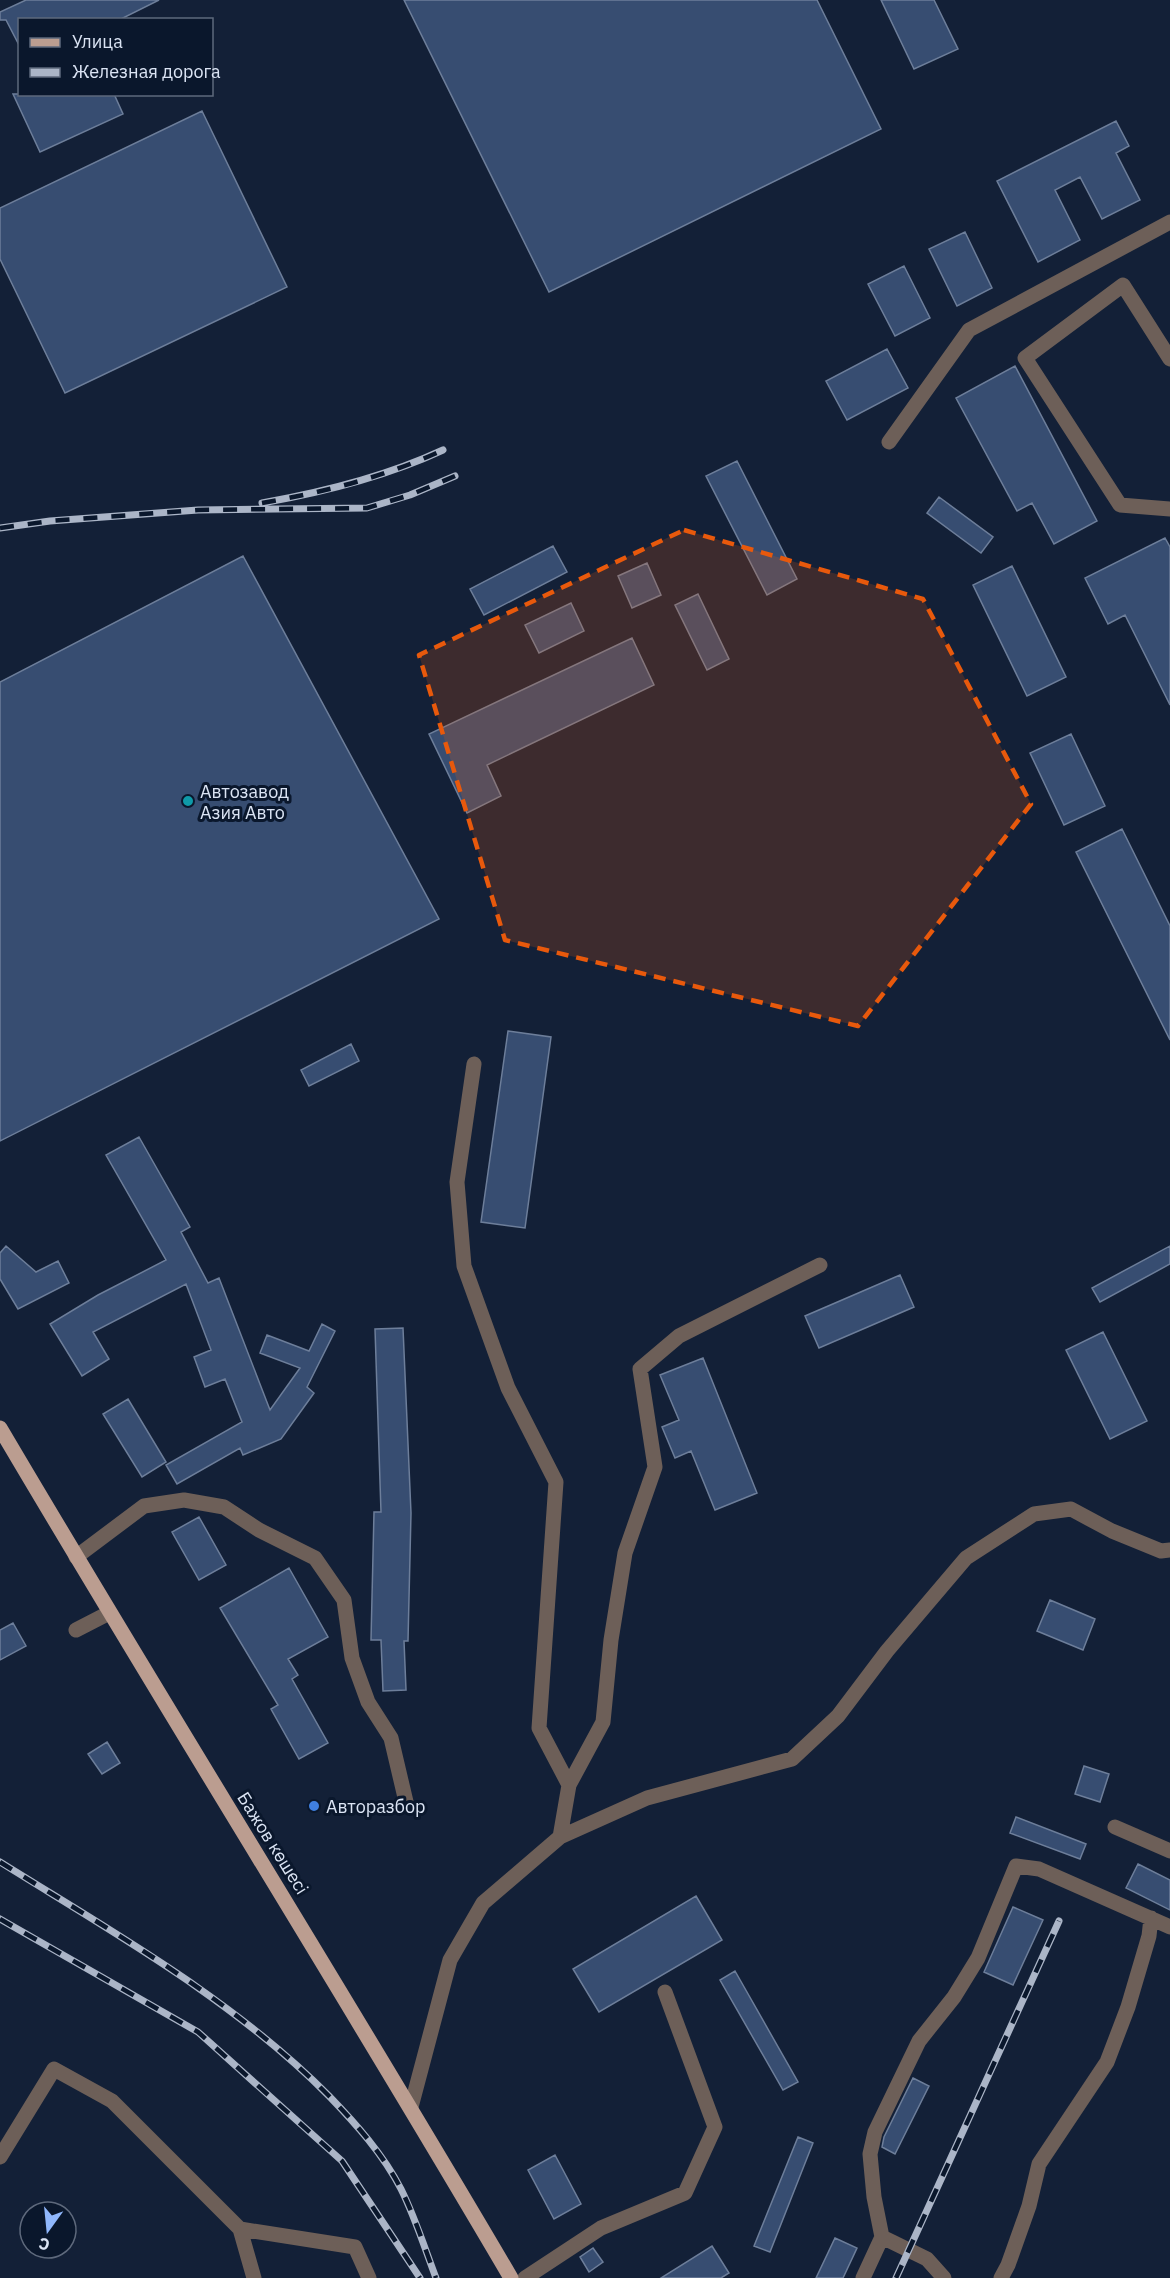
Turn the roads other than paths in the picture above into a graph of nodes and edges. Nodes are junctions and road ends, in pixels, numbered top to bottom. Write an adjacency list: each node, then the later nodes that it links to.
1 (1170, 222): 3 (street)
2 (1170, 359): 4 (street)
3 (889, 442)
4 (1170, 508)
5 (474, 1064): 12 (street)
6 (820, 1265): 12 (street)
7 (0, 1428): 9 (main road, Бажов көшесі)
8 (1170, 1550): 15 (street)
9 (76, 1557): 10 (main road, Бажов көшесі); 13 (street)
10 (109, 1613): 11 (street); 20 (main road, Бажов көшесі)
11 (76, 1630)
12 (569, 1785): 15 (street)
13 (407, 1806)
14 (1115, 1827): 16 (street)
15 (560, 1837): 20 (street)
16 (1170, 1851)
17 (1152, 1918): 18 (street); 23 (street); 30 (street)
18 (1170, 1926)
19 (665, 1992): 27 (street)
20 (411, 2107): 26 (main road, Бажов көшесі)
21 (0, 2157): 22 (street)
22 (240, 2229): 24 (street); 25 (street)
23 (882, 2237): 28 (street); 29 (street)
24 (254, 2278)
25 (369, 2278)
26 (511, 2278)
27 (525, 2278)
28 (863, 2278)
29 (944, 2278)
30 (1001, 2278)

